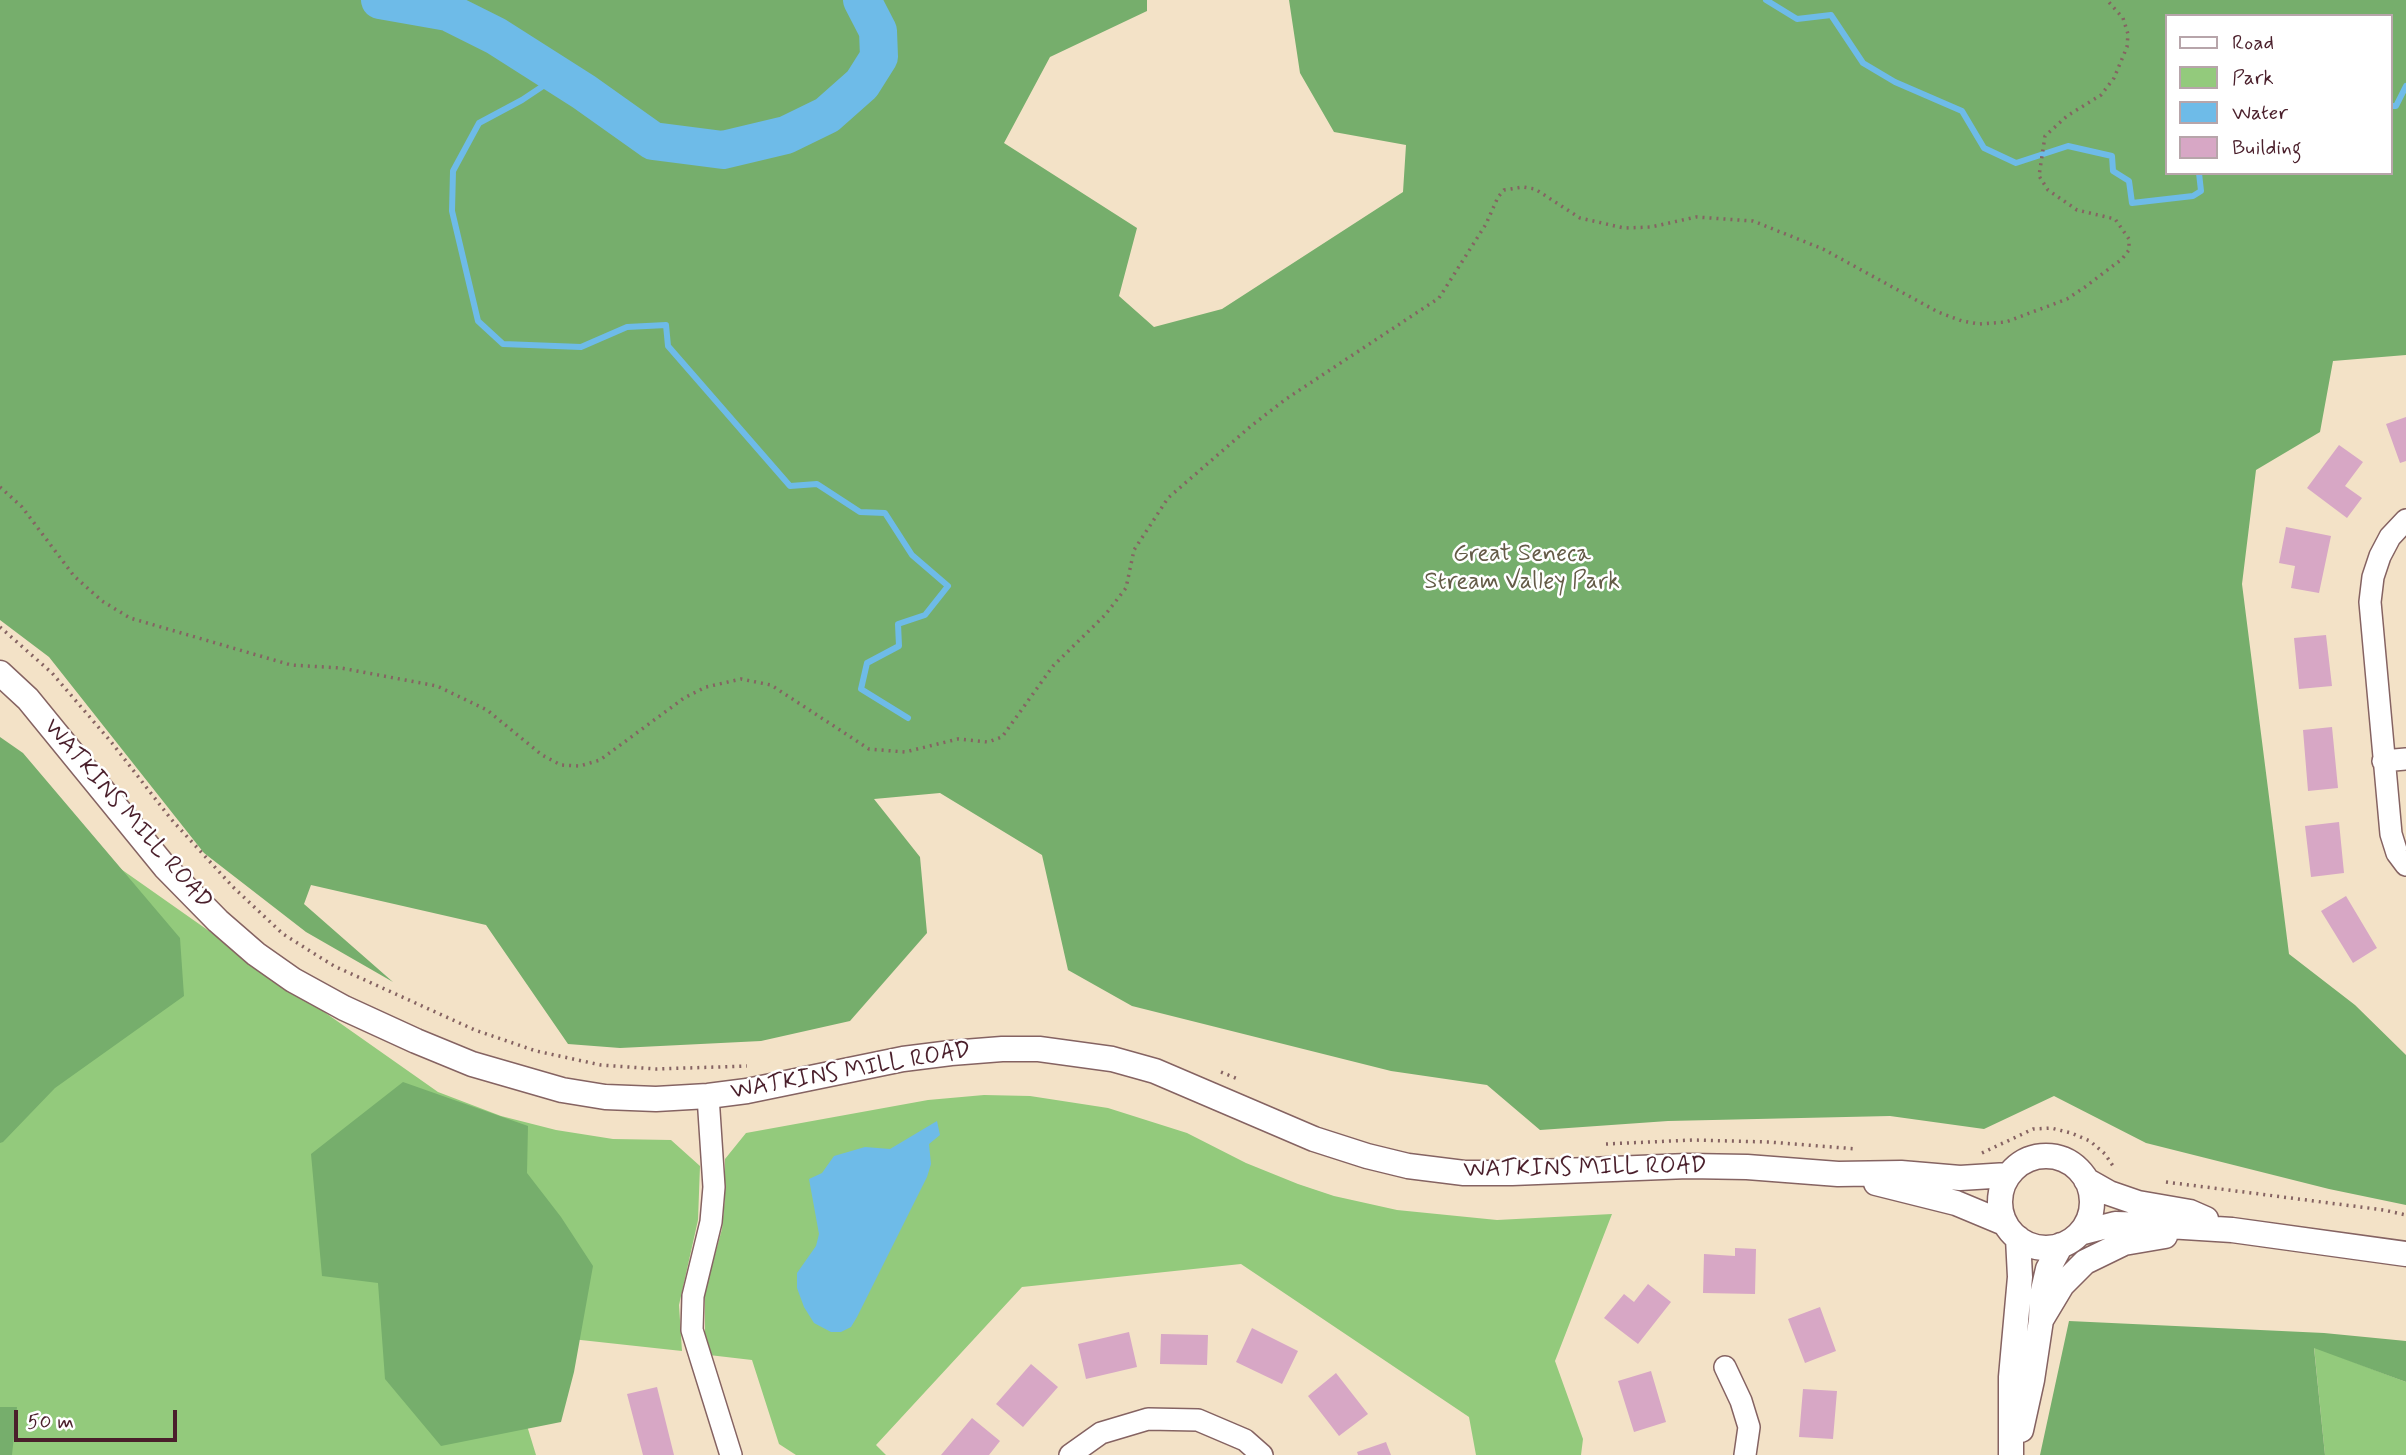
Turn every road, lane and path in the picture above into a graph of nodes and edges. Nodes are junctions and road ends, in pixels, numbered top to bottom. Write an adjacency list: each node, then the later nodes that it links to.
1 (2107, 0): 2 (path)
2 (0, 487)
3 (2406, 520): 7 (street)
4 (0, 626): 9 (path)
5 (0, 673): 12 (street, WATKINS MILL ROAD)
6 (2406, 759): 7 (street)
7 (2383, 761): 8 (street)
8 (2406, 865)
9 (754, 1066)
10 (1218, 1071): 11 (path)
11 (1241, 1081)
12 (708, 1096): 16 (street, WATKINS MILL ROAD); 28 (street)
13 (1606, 1144): 14 (path)
14 (1860, 1149)
15 (1976, 1156): 18 (path)
16 (1838, 1174): 17 (street, WATKINS MILL ROAD); 23 (street, WATKINS MILL ROAD)
17 (2008, 1175): 19 (street); 23 (street)
18 (2126, 1176)
19 (2086, 1180): 22 (street); 24 (street)
20 (2165, 1182): 21 (path)
21 (2406, 1215)
22 (2232, 1230): 24 (street); 25 (street); 26 (street)
23 (2011, 1231): 24 (street); 32 (street)
24 (2071, 1239): 26 (street)
25 (2406, 1254)
26 (2041, 1320): 32 (street)
27 (1725, 1367): 31 (street)
28 (731, 1455)
29 (1070, 1455): 30 (street)
30 (1262, 1455)
31 (1745, 1455)
32 (2013, 1455)

